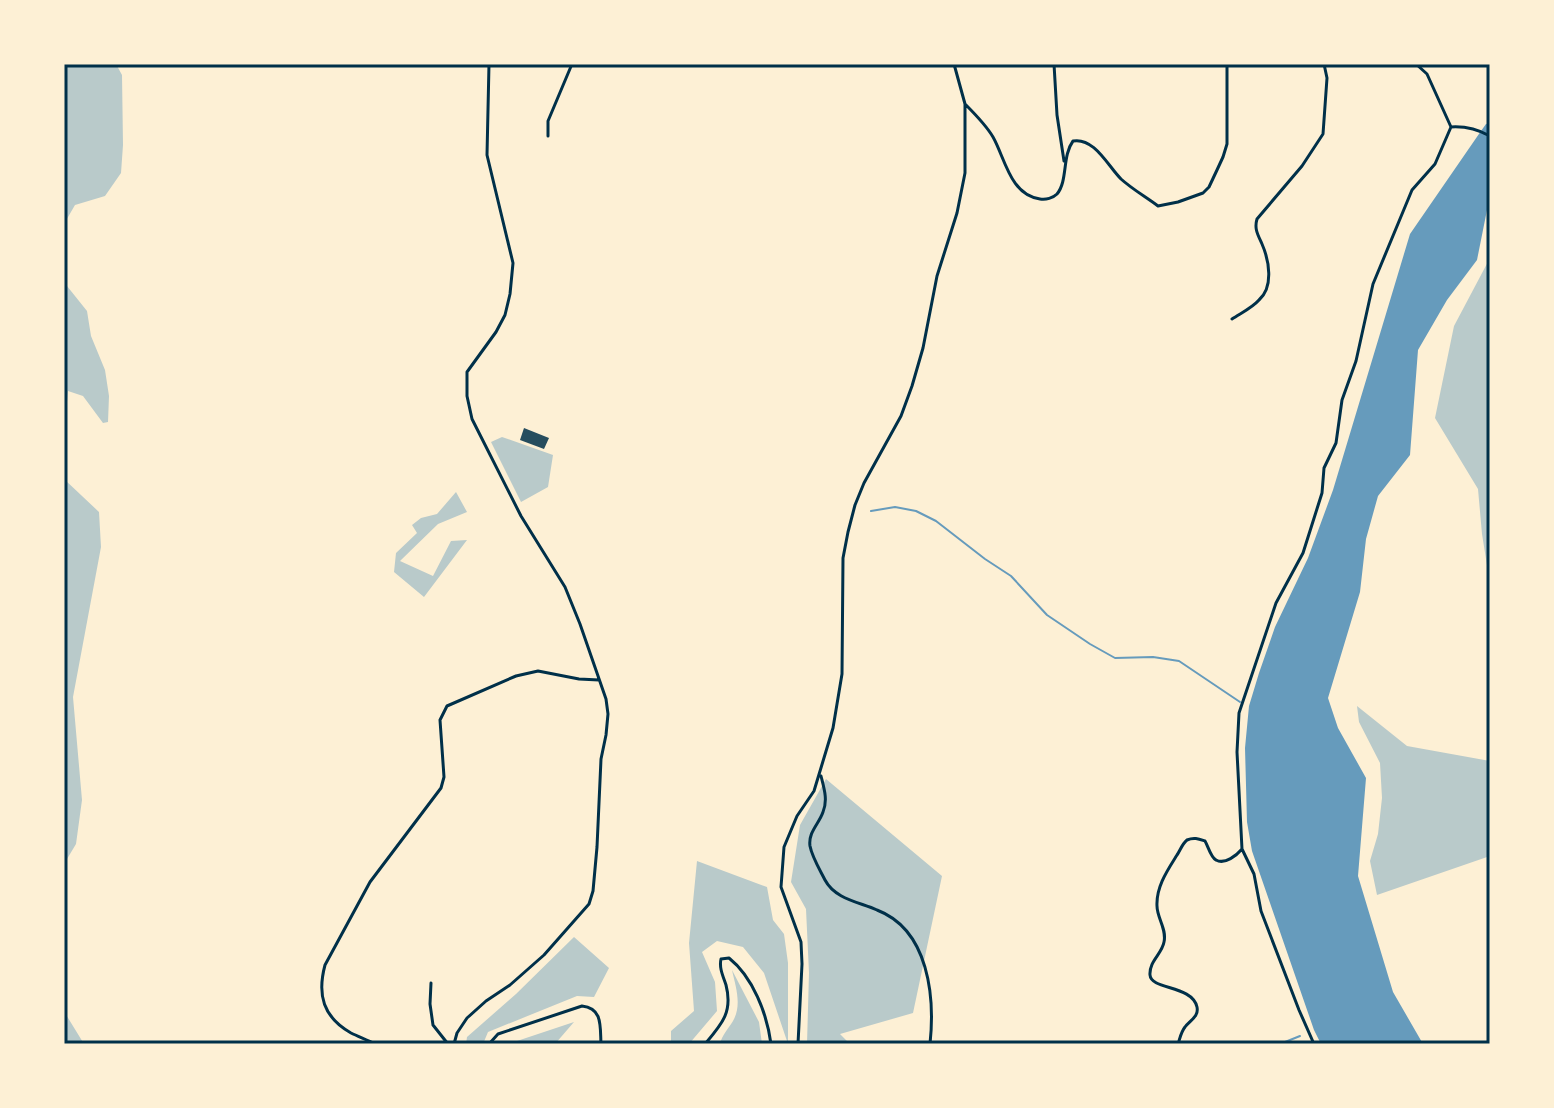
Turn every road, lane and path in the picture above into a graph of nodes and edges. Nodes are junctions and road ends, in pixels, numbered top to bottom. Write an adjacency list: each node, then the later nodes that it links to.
1 (489, 64): 14 (street)
2 (572, 64): 10 (street)
3 (954, 64): 8 (street)
4 (1054, 64): 12 (street)
5 (1227, 64): 12 (street)
6 (1324, 64): 13 (street)
7 (1416, 64): 9 (street)
8 (965, 104): 12 (street); 15 (street)
9 (1451, 127): 11 (street); 16 (street)
10 (548, 136)
11 (1490, 136)
12 (1064, 164)
13 (1232, 319)
14 (599, 680): 18 (street); 20 (street)
15 (820, 774): 25 (street); 26 (street)
16 (1242, 849): 27 (street); 28 (street)
17 (431, 983): 19 (street)
18 (375, 1044)
19 (448, 1044)
20 (454, 1044)
21 (489, 1044): 22 (street)
22 (601, 1044)
23 (705, 1044): 24 (street)
24 (771, 1044)
25 (798, 1044)
26 (930, 1044)
27 (1178, 1044)
28 (1314, 1044)

